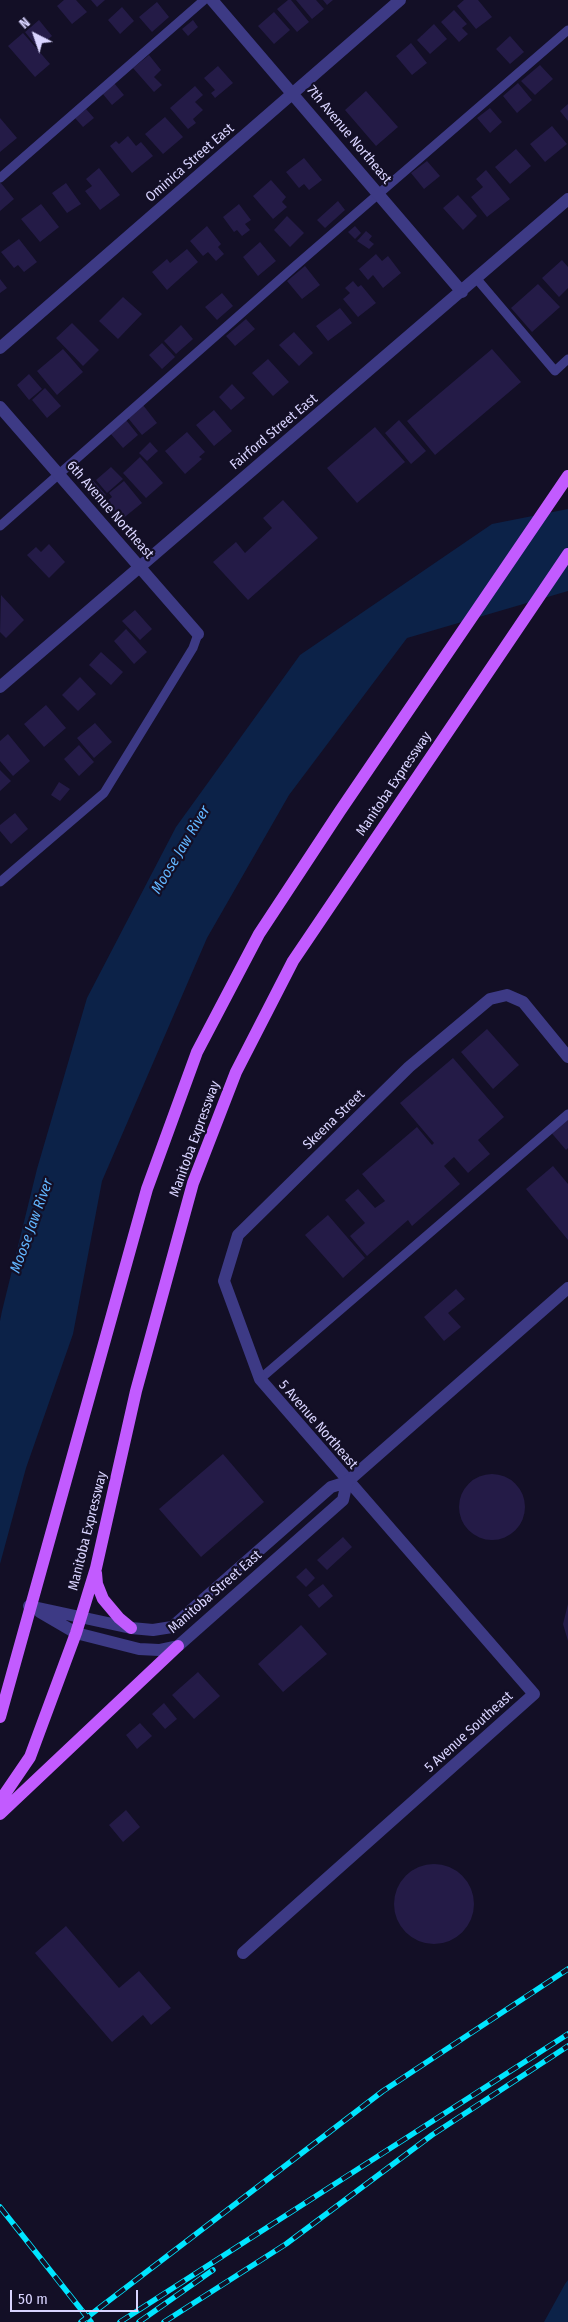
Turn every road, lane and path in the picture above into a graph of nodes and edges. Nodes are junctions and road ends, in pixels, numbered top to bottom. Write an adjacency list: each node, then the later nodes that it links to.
1 (204, 0): 6 (lane)
2 (212, 0): 5 (street, 7th Avenue Northeast)
3 (400, 0): 5 (street, Ominica Street East)
4 (568, 30): 7 (lane)
5 (293, 93): 7 (street, 7th Avenue Northeast); 11 (street, Ominica Street East)
6 (0, 178)
7 (379, 194): 10 (street, 7th Avenue Northeast); 14 (lane)
8 (568, 199): 9 (street, Fairford Street East)
9 (476, 278): 10 (street, Fairford Street East); 12 (lane)
10 (462, 292): 18 (street, Fairford Street East)
11 (0, 348)
12 (568, 359)
13 (0, 407): 14 (street, 6th Avenue Northeast)
14 (59, 475): 16 (lane); 18 (street, 6th Avenue Northeast)
15 (568, 476): 28 (main road, Manitoba Expressway)
16 (0, 526)
17 (568, 554): 27 (main road, Manitoba Expressway)
18 (139, 566): 19 (street, 6th Avenue Northeast); 20 (street, Fairford Street East)
19 (198, 634): 21 (lane)
20 (0, 687)
21 (0, 882)
22 (568, 1056): 25 (street, Skeena Street)
23 (568, 1114): 25 (lane)
24 (568, 1288): 26 (street, Manitoba Street East)
25 (260, 1380): 26 (street, 5 Avenue Northeast)
26 (351, 1486): 30 (street, Manitoba Street East); 32 (street, Manitoba Street East); 36 (street, 5 Avenue Southeast)
27 (96, 1568): 29 (main road, Manitoba Expressway); 30 (main road)
28 (29, 1606): 29 (street, Manitoba Street East); 31 (street, Manitoba Street East); 33 (main road, Manitoba Expressway)
29 (82, 1616): 30 (street, Manitoba Street East); 31 (main road, Manitoba Expressway)
30 (131, 1628)
31 (76, 1632): 32 (street, Manitoba Street East); 34 (main road, Manitoba Expressway)
32 (178, 1646): 35 (main road)
33 (0, 1717)
34 (0, 1801)
35 (0, 1814)
36 (244, 1953)

